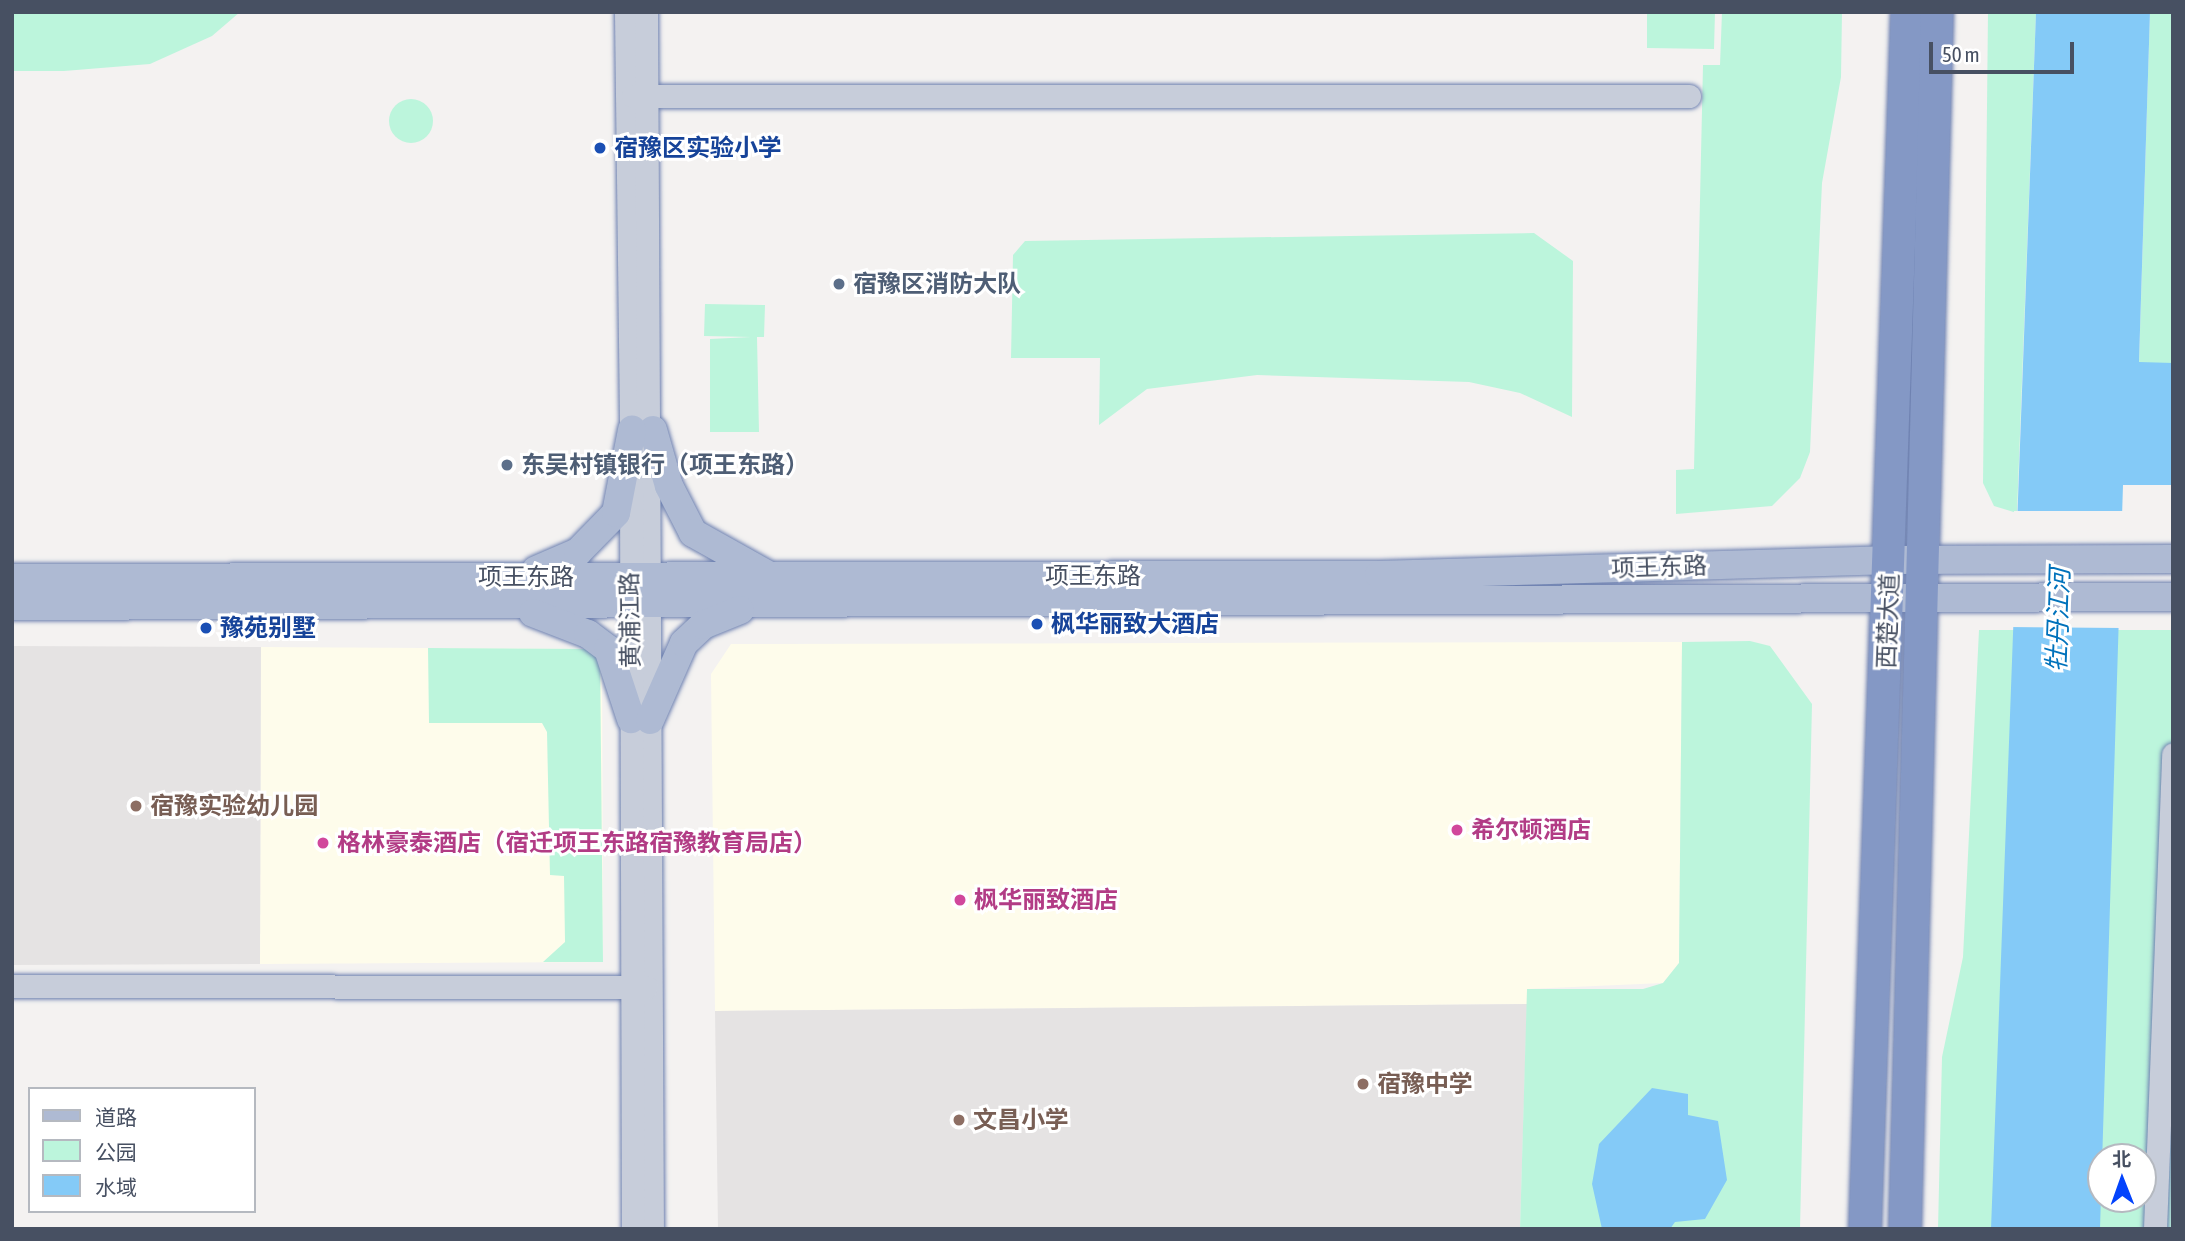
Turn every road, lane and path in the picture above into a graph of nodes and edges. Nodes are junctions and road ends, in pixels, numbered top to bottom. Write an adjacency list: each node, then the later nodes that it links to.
1 (626, 12): 5 (street, 黄浦江路)
2 (646, 12): 5 (street, 黄浦江路)
3 (1907, 12): 10 (highway, 西楚大道)
4 (1937, 12): 8 (highway, 西楚大道)
5 (636, 96): 6 (street); 7 (street, 黄浦江路)
6 (1689, 96)
7 (642, 430): 11 (main road); 13 (street, 黄浦江路); 14 (main road)
8 (1923, 559): 9 (main road, 项王东路); 10 (main road, 项王东路); 17 (highway, 西楚大道)
9 (2173, 559)
10 (1890, 560): 14 (main road, 项王东路); 15 (highway, 西楚大道)
11 (502, 577): 12 (main road, 项王东路); 13 (main road, 项王东路)
12 (12, 578)
13 (639, 591): 14 (main road, 项王东路); 18 (main road, 项王东路); 20 (street, 黄浦江路)
14 (773, 591): 15 (main road, 项王东路); 20 (main road)
15 (1889, 597): 17 (main road, 项王东路); 26 (highway, 西楚大道)
16 (2173, 597): 17 (main road, 项王东路)
17 (1924, 599): 27 (highway, 西楚大道)
18 (500, 605): 19 (main road, 项王东路); 20 (main road)
19 (12, 606)
20 (641, 719): 23 (street)
21 (2173, 754): 28 (street)
22 (12, 986): 23 (street)
23 (642, 987): 24 (street); 25 (street)
24 (634, 1229)
25 (652, 1229)
26 (1865, 1229)
27 (1905, 1229)
28 (2155, 1229)

